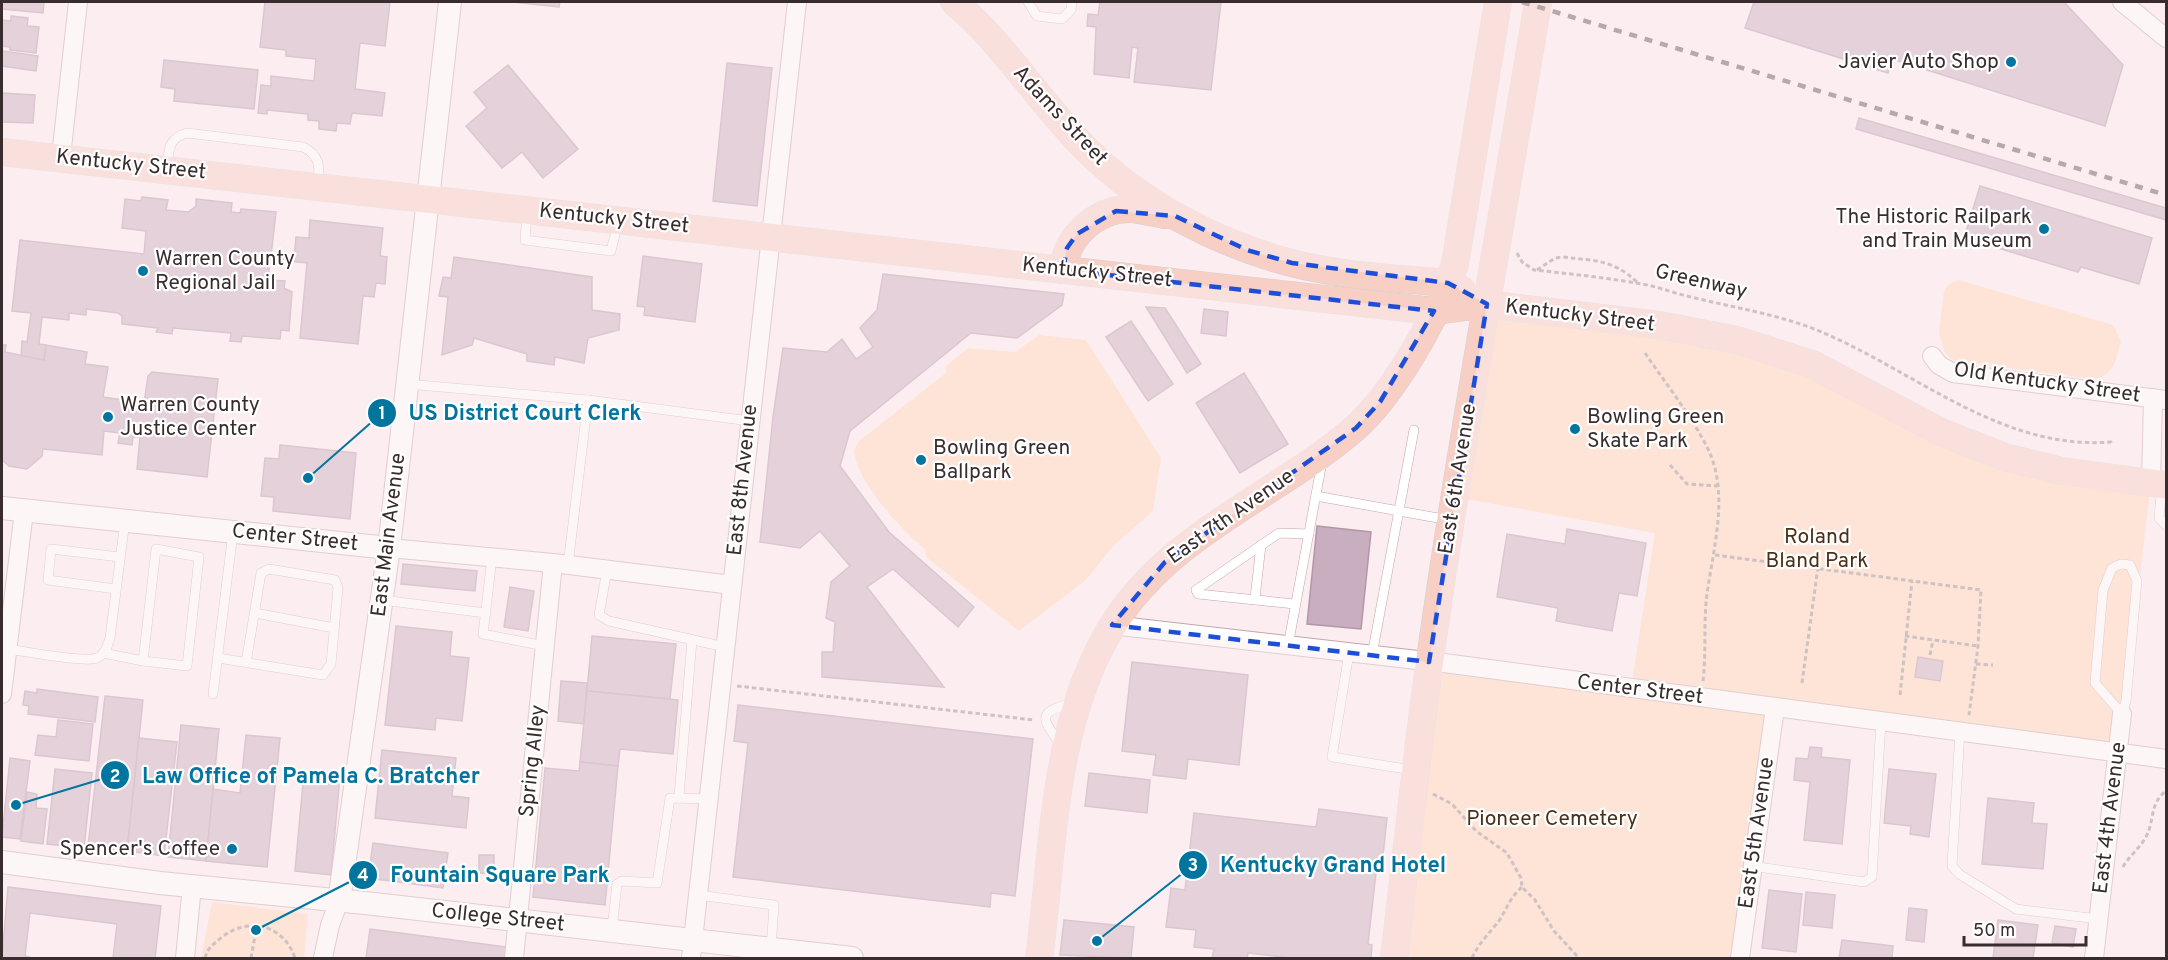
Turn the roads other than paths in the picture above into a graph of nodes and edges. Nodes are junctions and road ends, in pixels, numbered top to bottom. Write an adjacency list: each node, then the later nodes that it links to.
1 (78, 2): 12 (street)
2 (450, 2): 15 (street, East Main Avenue)
3 (797, 2): 17 (street, East 8th Avenue)
4 (954, 2): 16 (main road, Adams Street)
5 (1028, 2): 6 (lane)
6 (1072, 2)
7 (1498, 2): 19 (main road)
8 (1538, 2): 20 (main road, East 6th Avenue)
9 (2122, 2): 10 (street)
10 (2166, 38)
11 (2, 152): 12 (main road, Kentucky Street)
12 (61, 157): 13 (main road, Kentucky Street)
13 (167, 169): 14 (main road, Kentucky Street); 14 (lane)
14 (318, 186): 15 (main road, Kentucky Street)
15 (428, 198): 17 (main road, Kentucky Street); 23 (street, East Main Avenue)
16 (1175, 216): 18 (main road); 19 (main road, Adams Street)
17 (770, 237): 18 (main road, Kentucky Street); 26 (street, East 8th Avenue)
18 (1063, 270): 21 (main road, Kentucky Street)
19 (1448, 283): 20 (main road, Adams Street); 21 (main road, East 7th Avenue)
20 (1486, 304): 21 (main road, Kentucky Street); 29 (main road, Kentucky Street); 34 (main road, East 6th Avenue)
21 (1434, 311): 28 (main road, East 7th Avenue)
22 (1932, 356): 24 (street, Old Kentucky Street)
23 (407, 384): 25 (lane); 40 (street, East Main Avenue)
24 (2160, 399): 29 (street)
25 (588, 400): 26 (lane); 43 (lane)
26 (750, 421): 45 (street, East 8th Avenue)
27 (1414, 430): 33 (lane)
28 (1323, 454): 30 (lane); 52 (main road, East 7th Avenue)
29 (2160, 484): 36 (lane)
30 (1316, 496): 33 (lane); 38 (lane)
31 (2, 508): 32 (street, Center Street)
32 (24, 511): 35 (street, Center Street); 58 (street)
33 (1398, 511): 34 (lane); 61 (lane)
34 (1451, 520): 64 (main road, East 6th Avenue)
35 (124, 521): 37 (street, Center Street); 41 (lane)
36 (2166, 525)
37 (233, 532): 40 (street, Center Street); 62 (lane)
38 (1309, 534): 39 (lane); 49 (lane)
39 (1261, 545): 47 (lane); 47 (lane)
40 (389, 548): 42 (street, Center Street); 48 (street, East Main Avenue)
41 (120, 557): 46 (lane); 46 (lane)
42 (492, 558): 43 (street, Center Street); 51 (lane)
43 (561, 564): 44 (street, Center Street); 55 (street, Spring Alley)
44 (607, 570): 45 (street, Center Street); 54 (lane)
45 (732, 585): 57 (street, East 8th Avenue)
46 (116, 589): 59 (lane)
47 (1255, 598): 49 (lane)
48 (382, 600): 51 (lane); 81 (street, East Main Avenue)
49 (1295, 603): 56 (lane)
50 (255, 613): 53 (lane); 53 (lane); 65 (lane)
51 (486, 613): 55 (lane)
52 (1112, 626): 56 (street, Center Street); 92 (main road, East 7th Avenue)
53 (334, 628): 65 (lane)
54 (692, 640): 57 (lane); 75 (lane)
55 (545, 646): 83 (street, Spring Alley)
56 (1287, 646): 60 (street, Center Street)
57 (725, 647): 76 (street, East 8th Avenue)
58 (7, 649): 59 (lane); 66 (street)
59 (104, 653): 63 (lane)
60 (1349, 653): 61 (street, Center Street); 74 (lane)
61 (1372, 655): 64 (street, Center Street)
62 (218, 658): 65 (lane); 67 (lane)
63 (143, 661): 63 (lane)
64 (1429, 662): 68 (street, Center Street); 74 (main road, East 6th Avenue)
65 (246, 663)
66 (2, 694)
67 (213, 694)
68 (1775, 708): 70 (street, Center Street); 78 (street, East 5th Avenue)
69 (2122, 714): 69 (lane); 72 (street, East 4th Avenue)
70 (1881, 721): 71 (street, Center Street); 78 (lane)
71 (1964, 731): 72 (street, Center Street); 82 (lane)
72 (2119, 752): 73 (street, Center Street); 82 (street, East 4th Avenue)
73 (2166, 759)
74 (1421, 782): 93 (main road, East 6th Avenue)
75 (679, 796): 76 (lane); 84 (lane)
76 (710, 799): 80 (street, East 8th Avenue)
77 (2, 862): 79 (street, College Street)
78 (1751, 866): 94 (street, East 5th Avenue)
79 (192, 886): 81 (street, College Street); 88 (street)
80 (698, 895): 85 (lane); 86 (street, East 8th Avenue)
81 (339, 901): 83 (street, College Street); 89 (street, East Main Avenue)
82 (2098, 919): 95 (street, East 4th Avenue)
83 (518, 921): 84 (street, College Street); 90 (street, Spring Alley)
84 (612, 931): 86 (street, College Street)
85 (771, 948): 87 (street, College Street); 91 (street, College Street)
86 (692, 949): 87 (street, College Street)
87 (738, 952)
88 (185, 958)
89 (323, 958)
90 (514, 958)
91 (852, 958)
92 (1039, 958)
93 (1394, 958)
94 (1740, 958)
95 (2094, 958)

